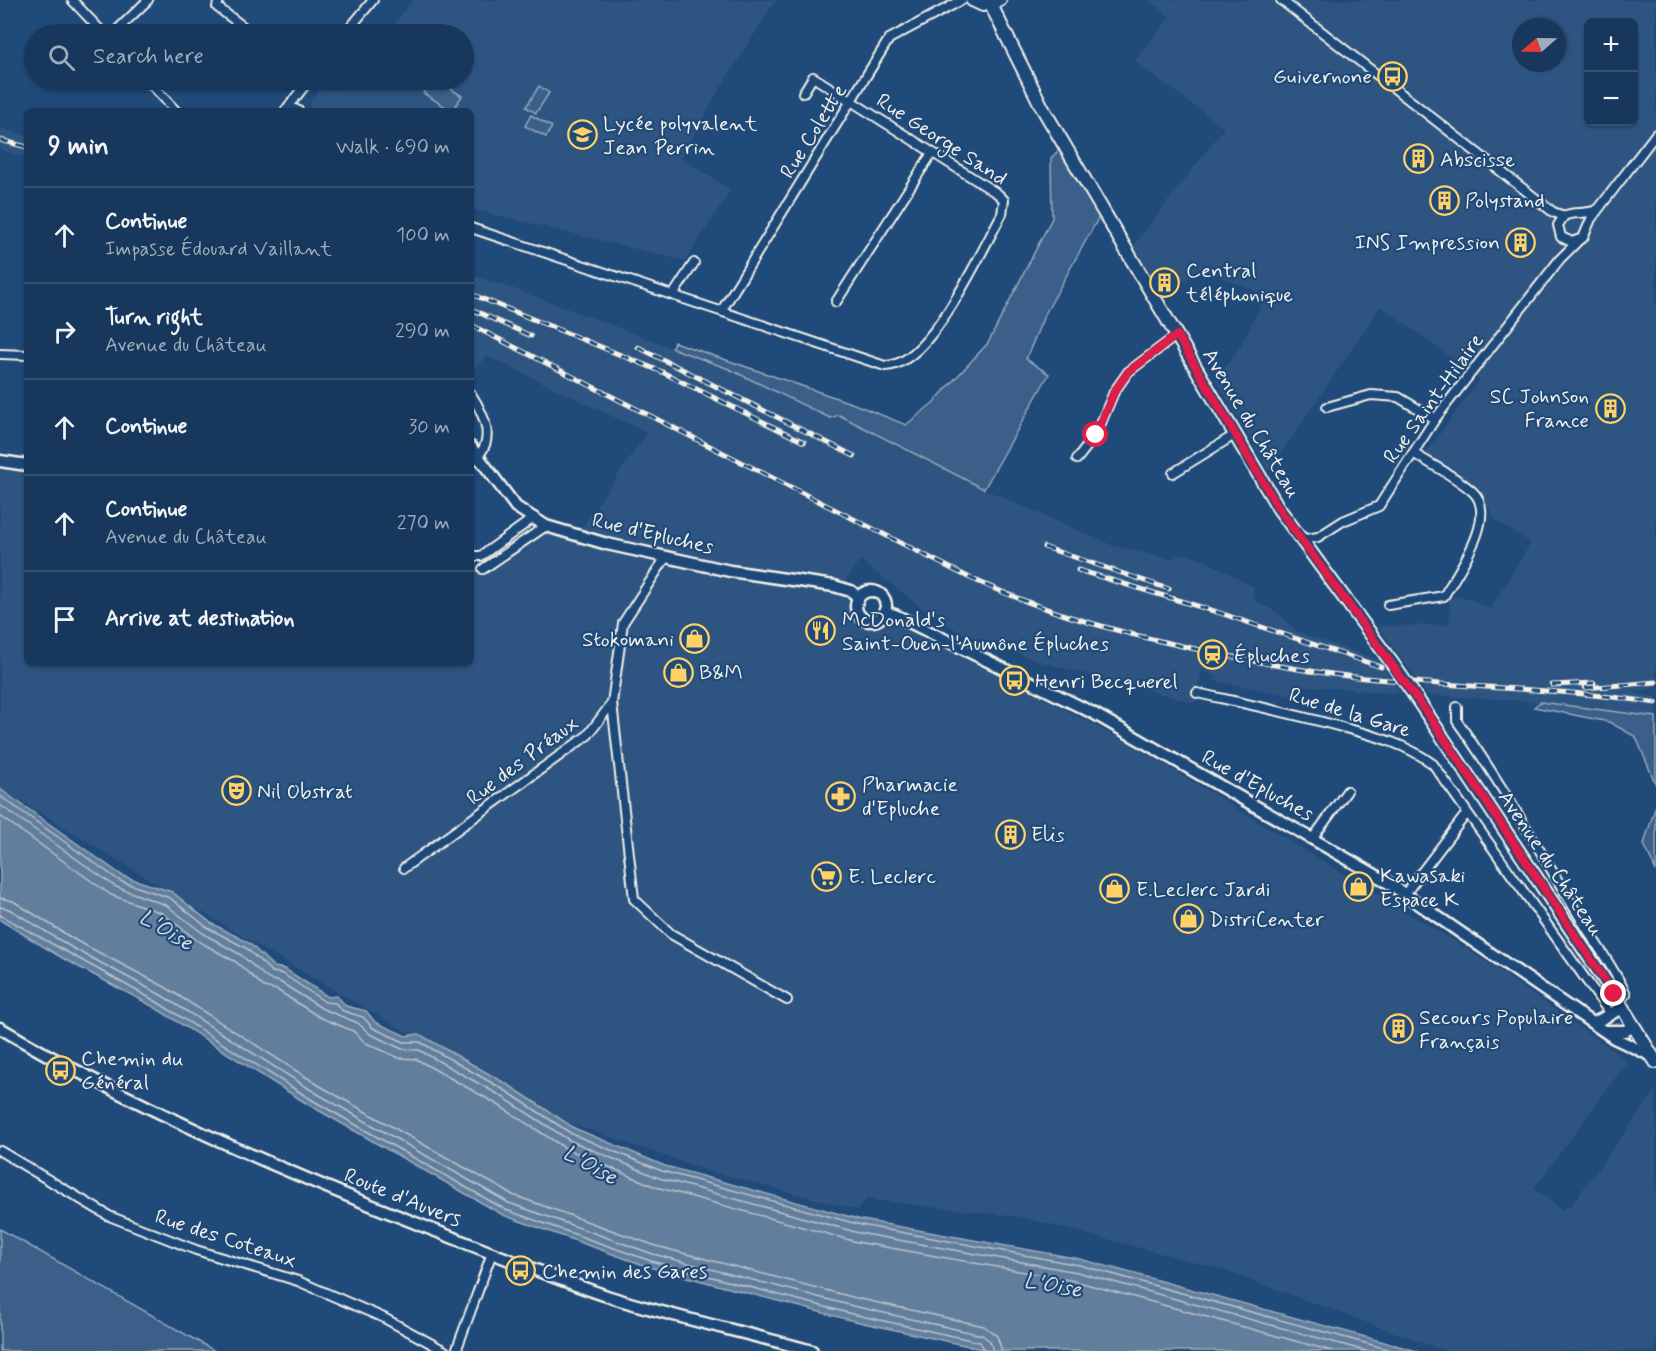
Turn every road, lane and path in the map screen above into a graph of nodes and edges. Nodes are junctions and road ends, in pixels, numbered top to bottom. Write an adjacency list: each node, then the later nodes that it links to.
1 (72, 0): 9 (street)
2 (148, 0): 10 (street)
3 (219, 0): 11 (street)
4 (374, 0): 12 (street)
5 (962, 0): 16 (street, Rue Colette)
6 (972, 0): 8 (main road)
7 (1281, 0): 23 (street)
8 (995, 2): 33 (main road, Avenue du Château)
9 (95, 24)
10 (123, 24)
11 (240, 24)
12 (354, 24)
13 (156, 90): 17 (street)
14 (301, 90): 18 (street)
15 (803, 93): 16 (street, Rue George Sand)
16 (852, 102): 20 (street, Rue George Sand); 32 (street, Rue Colette)
17 (173, 108)
18 (287, 108)
19 (1656, 134): 21 (street, Rue Saint-Hilaire)
20 (932, 153): 31 (street); 32 (street, Rue George Sand)
21 (1598, 209): 22 (street); 24 (street, Rue Saint-Hilaire)
22 (1580, 215): 23 (street); 24 (street)
23 (1562, 219): 26 (street)
24 (1588, 226): 27 (street, Rue Saint-Hilaire)
25 (474, 229): 30 (street, Rue George Sand)
26 (1560, 234): 27 (street); 28 (street)
27 (1578, 241): 28 (street, Rue Saint-Hilaire)
28 (1560, 259): 38 (street, Rue Saint-Hilaire)
29 (694, 263): 30 (street)
30 (673, 295): 32 (street, Rue George Sand)
31 (836, 302)
32 (722, 309)
33 (1177, 335): 39 (main road, Avenue du Château); 42 (street)
34 (0, 354): 35 (street)
35 (24, 355)
36 (474, 400): 41 (street)
37 (1327, 407): 38 (street)
38 (1435, 419): 40 (street, Rue Saint-Hilaire)
39 (1236, 435): 45 (street); 48 (main road, Avenue du Château)
40 (1413, 453): 49 (street, Rue Saint-Hilaire); 55 (street)
41 (475, 459): 46 (street, Rue d'Epluches)
42 (1077, 459)
43 (0, 461): 44 (street)
44 (24, 465)
45 (1173, 473)
46 (532, 519): 47 (street, Rue d'Epluches); 50 (street)
47 (546, 526): 52 (street, Rue d'Epluches); 53 (street)
48 (1298, 536): 49 (street); 51 (main road, Avenue du Château)
49 (1318, 537): 51 (street)
50 (474, 556)
51 (1312, 556): 66 (main road, Avenue du Château, bridge)
52 (666, 557): 54 (street, Rue d'Epluches); 58 (street, Rue des Préaux)
53 (483, 569)
54 (858, 597): 56 (street); 56 (street)
55 (1388, 605)
56 (884, 612): 62 (street, Rue d'Epluches)
57 (1197, 693): 61 (street, Rue de la Gare)
58 (612, 703): 63 (street, Rue des Préaux); 65 (street)
59 (1456, 707): 66 (street)
60 (1347, 791): 62 (street)
61 (1467, 813): 64 (street); 66 (street, Rue de la Gare)
62 (1313, 838): 64 (street, Rue d'Epluches)
63 (404, 868)
64 (1405, 894): 67 (street, Rue d'Epluches)
65 (787, 1000)
66 (1617, 1009): 67 (street); 68 (main road, Avenue du Château)
67 (1594, 1023): 70 (street, Rue d'Epluches)
68 (1633, 1026): 70 (street); 71 (main road, Avenue du Château)
69 (0, 1028): 73 (street, Route d'Auvers)
70 (1606, 1031): 71 (street, Rue d'Epluches)
71 (1654, 1059)
72 (0, 1151): 74 (street, Rue des Coteaux)
73 (492, 1253): 75 (street); 76 (street, Route d'Auvers)
74 (445, 1351)
75 (456, 1351)
76 (812, 1351)

